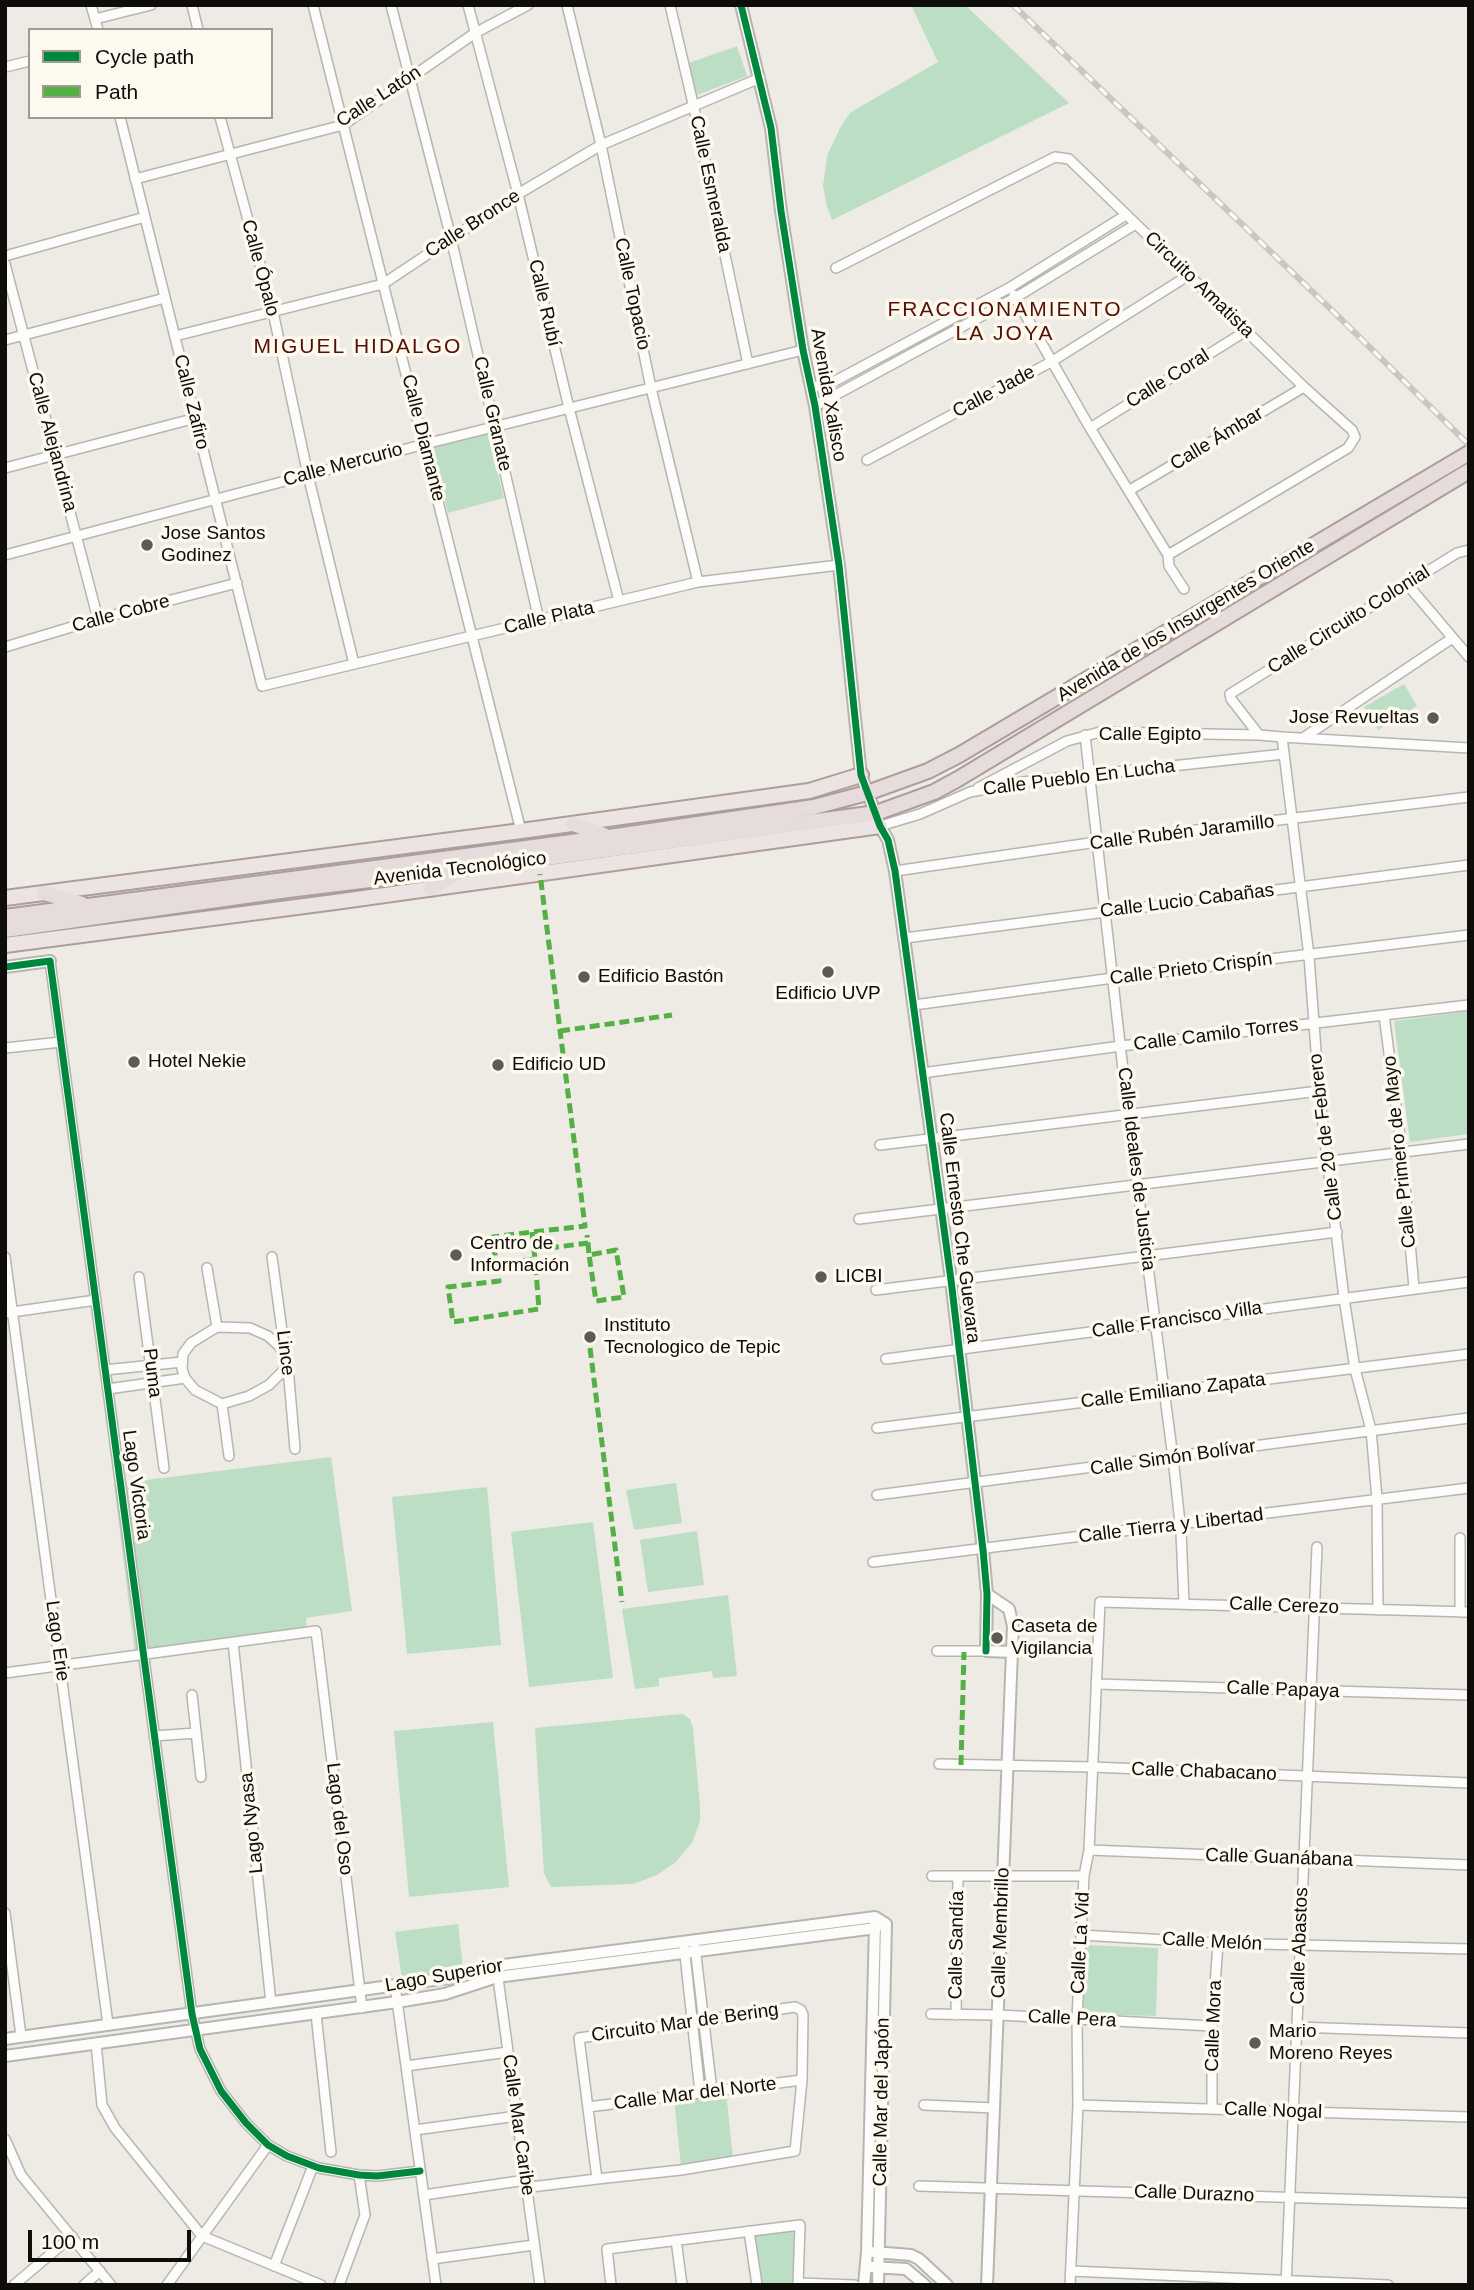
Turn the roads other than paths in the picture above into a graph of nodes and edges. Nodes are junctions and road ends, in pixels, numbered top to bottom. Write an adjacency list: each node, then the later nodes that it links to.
1 (91, 5): 11 (street)
2 (151, 5): 11 (street)
3 (192, 5): 13 (street)
4 (313, 5): 22 (street, Calle Diamante)
5 (391, 5): 18 (street, Calle Granate)
6 (468, 5): 14 (street, Calle Rubí)
7 (528, 5): 14 (street, Calle Latón)
8 (567, 5): 23 (street, Calle Topacio)
9 (670, 5): 19 (street, Calle Esmeralda)
10 (741, 5): 17 (street, Avenida Xalisco)
11 (95, 19): 12 (street)
12 (97, 28)
13 (198, 28)
14 (475, 33): 18 (street, Calle Latón); 26 (street, Calle Rubí)
15 (28, 62): 16 (street)
16 (5, 68)
17 (760, 78): 19 (street, Calle Bronce); 44 (street, Avenida Xalisco)
18 (410, 79): 22 (street, Calle Latón); 30 (street, Calle Granate)
19 (694, 108): 23 (street, Calle Bronce); 46 (street, Calle Esmeralda)
20 (120, 119): 25 (street, Calle Zafiro)
21 (220, 119): 24 (street, Calle Ópalo)
22 (343, 125): 24 (street, Calle Latón); 35 (street, Calle Diamante)
23 (601, 145): 26 (street, Calle Bronce); 49 (street, Calle Topacio)
24 (229, 154): 25 (street, Calle Latón); 39 (street, Calle Ópalo)
25 (135, 179): 28 (street, Calle Zafiro)
26 (519, 194): 30 (street, Calle Bronce); 51 (street, Calle Rubí)
27 (1126, 215): 29 (street, Circuito Amatista); 33 (street, Circuito Amatista); 36 (street)
28 (145, 217): 31 (street); 37 (street, Calle Zafiro)
29 (1136, 224): 34 (street, Circuito Amatista); 38 (street)
30 (451, 238): 35 (street, Calle Bronce); 53 (street, Calle Granate)
31 (5, 256)
32 (5, 264): 41 (street, Calle Alejandrina)
33 (836, 268)
34 (1189, 275): 40 (street, Circuito Amatista); 45 (street, Calle Jade)
35 (383, 284): 39 (street, Calle Bronce); 55 (street, Calle Diamante)
36 (1009, 288): 38 (street); 47 (street)
37 (165, 298): 41 (street); 42 (street, Calle Zafiro)
38 (1015, 298): 45 (street); 50 (street)
39 (273, 312): 42 (street, Calle Bronce); 61 (street, Calle Ópalo)
40 (1247, 331): 48 (street, Circuito Amatista); 54 (street, Calle Coral)
41 (24, 335): 43 (street); 57 (street, Calle Alejandrina)
42 (175, 336): 52 (street, Calle Zafiro)
43 (5, 340)
44 (803, 350): 46 (street, Calle Mercurio); 47 (street, Avenida Xalisco)
45 (1051, 362): 54 (street); 58 (street, Calle Jade)
46 (748, 364): 49 (street, Calle Mercurio)
47 (811, 387): 50 (street, Avenida Xalisco)
48 (1304, 387): 62 (street, Calle Ámbar); 67 (street, Circuito Amatista)
49 (651, 388): 51 (street, Calle Mercurio); 69 (street, Calle Topacio)
50 (815, 405): 68 (street, Avenida Xalisco)
51 (569, 408): 53 (street, Calle Mercurio); 73 (street, Calle Rubí)
52 (196, 418): 57 (street); 63 (street, Calle Zafiro)
53 (495, 426): 55 (street, Calle Mercurio); 75 (street, Calle Granate)
54 (1090, 428): 62 (street)
55 (425, 444): 61 (street, Calle Mercurio); 76 (street, Calle Diamante)
56 (1469, 453): 90 (highway, Avenida de los Insurgentes Oriente)
57 (55, 455): 59 (street); 64 (street, Calle Alejandrina)
58 (867, 460)
59 (5, 468)
60 (1469, 471): 94 (highway, Avenida de los Insurgentes Oriente)
61 (308, 475): 63 (street, Calle Mercurio); 80 (street, Calle Ópalo)
62 (1130, 490): 67 (street)
63 (216, 499): 64 (street, Calle Mercurio); 70 (street, Calle Zafiro)
64 (77, 536): 66 (street, Calle Mercurio); 74 (street, Calle Alejandrina)
65 (1469, 550): 71 (street, Calle Circuito Colonial)
66 (5, 555)
67 (1168, 555): 72 (street)
68 (839, 565): 69 (street, Calle Plata); 89 (street, Avenida Xalisco)
69 (698, 582): 73 (street, Calle Plata)
70 (237, 583): 74 (street, Calle Cobre); 81 (street, Calle Zafiro)
71 (1408, 584): 77 (street); 83 (street, Calle Circuito Colonial)
72 (1185, 589)
73 (619, 601): 75 (street, Calle Plata)
74 (99, 620): 78 (street, Calle Cobre)
75 (539, 620): 76 (street, Calle Plata)
76 (471, 636): 80 (street, Calle Plata); 98 (street, Calle Diamante)
77 (1451, 639): 79 (street); 85 (street)
78 (5, 647)
79 (1469, 657)
80 (354, 664): 81 (street, Calle Plata)
81 (262, 686)
82 (1086, 735): 83 (street, Calle Egipto); 88 (street, Calle Ideales de Justicia); 91 (street, Calle Egipto)
83 (1259, 735): 84 (street)
84 (1282, 737): 85 (street); 87 (street, Calle 20 de Febrero)
85 (1303, 738): 86 (street)
86 (1469, 748)
87 (1284, 754): 88 (street, Calle Pueblo En Lucha); 96 (street, Calle 20 de Febrero)
88 (1090, 773): 91 (street, Calle Pueblo En Lucha); 100 (street, Calle Ideales de Justicia)
89 (861, 775): 92 (street, Avenida Xalisco); 97 (main road, Avenida Tecnológico)
90 (899, 782): 92 (highway, Avenida Tecnológico)
91 (970, 792): 95 (street, Calle Pueblo En Lucha)
92 (867, 793): 95 (street, Avenida Xalisco); 99 (highway, Avenida Tecnológico)
93 (1469, 797): 96 (street, Calle Rubén Jaramillo)
94 (914, 800): 95 (highway, Avenida Tecnológico)
95 (878, 819): 102 (highway, Avenida Tecnológico); 103 (street, Calle Ernesto Che Guevara); 105 (main road, Avenida Tecnológico)
96 (1293, 820): 100 (street, Calle Rubén Jaramillo); 104 (street, Calle 20 de Febrero)
97 (573, 824): 98 (main road, Avenida Tecnológico); 99 (highway)
98 (521, 831): 106 (main road, Avenida Tecnológico)
99 (609, 837): 108 (highway, Avenida Tecnológico)
100 (1097, 842): 103 (street, Calle Rubén Jaramillo); 109 (street, Calle Ideales de Justicia)
101 (1469, 865): 104 (street, Calle Lucio Cabañas)
102 (466, 868): 105 (highway); 111 (highway, Avenida Tecnológico)
103 (895, 871): 113 (street, Calle Ernesto Che Guevara)
104 (1301, 887): 109 (street, Calle Lucio Cabañas); 115 (street, Calle 20 de Febrero)
105 (430, 889): 114 (main road, Avenida Tecnológico)
106 (44, 893): 107 (main road, Avenida Tecnológico); 108 (highway)
107 (5, 898)
108 (90, 906): 110 (highway, Avenida Tecnológico)
109 (1104, 911): 113 (street, Calle Lucio Cabañas); 118 (street, Calle Ideales de Justicia)
110 (5, 917)
111 (5, 930)
112 (1469, 935): 115 (street, Calle Prieto Crispín)
113 (905, 937): 119 (street, Calle Ernesto Che Guevara)
114 (5, 945)
115 (1309, 956): 118 (street, Calle Prieto Crispín); 122 (street, Calle 20 de Febrero)
116 (50, 961): 117 (street); 123 (street, Lago Victoria)
117 (5, 967)
118 (1113, 978): 119 (street, Calle Prieto Crispín); 124 (street, Calle Ideales de Justicia)
119 (914, 1005): 126 (street, Calle Ernesto Che Guevara)
120 (1469, 1005): 121 (street, Calle Camilo Torres)
121 (1384, 1015): 122 (street, Calle Camilo Torres); 132 (street, Calle Primero de Mayo)
122 (1313, 1023): 124 (street, Calle Camilo Torres); 127 (street, Calle 20 de Febrero)
123 (61, 1042): 125 (street); 148 (street, Lago Victoria)
124 (1121, 1046): 126 (street, Calle Camilo Torres); 128 (street, Calle Ideales de Justicia)
125 (5, 1048)
126 (922, 1073): 129 (street, Calle Ernesto Che Guevara)
127 (1319, 1091): 128 (street); 133 (street, Calle 20 de Febrero)
128 (1128, 1114): 129 (street); 134 (street, Calle Ideales de Justicia)
129 (932, 1138): 131 (street); 135 (street, Calle Ernesto Che Guevara)
130 (1469, 1144): 132 (street)
131 (880, 1145)
132 (1402, 1152): 133 (street); 145 (street, Calle Primero de Mayo)
133 (1327, 1160): 134 (street); 137 (street, Calle 20 de Febrero)
134 (1138, 1183): 135 (street); 138 (street, Calle Ideales de Justicia)
135 (941, 1209): 136 (street); 143 (street, Calle Ernesto Che Guevara)
136 (859, 1219)
137 (1337, 1232): 138 (street); 147 (street, Calle 20 de Febrero)
138 (1147, 1254): 143 (street); 150 (street, Calle Ideales de Justicia)
139 (5, 1257): 149 (street, Lago Erie)
140 (272, 1257): 157 (street, Lince)
141 (207, 1268): 151 (street)
142 (139, 1277): 156 (street, Puma)
143 (951, 1280): 146 (street); 152 (street, Calle Ernesto Che Guevara)
144 (1469, 1282): 145 (street, Calle Francisco Villa)
145 (1415, 1288): 147 (street, Calle Francisco Villa)
146 (876, 1290)
147 (1344, 1298): 150 (street, Calle Francisco Villa); 158 (street, Calle 20 de Febrero)
148 (96, 1300): 149 (street); 159 (street, Lago Victoria)
149 (9, 1312): 193 (street, Lago Erie)
150 (1156, 1323): 152 (street, Calle Francisco Villa); 163 (street, Calle Ideales de Justicia)
151 (217, 1327): 155 (street); 157 (street)
152 (959, 1348): 154 (street, Calle Francisco Villa); 165 (street, Calle Ernesto Che Guevara)
153 (1469, 1354): 158 (street, Calle Emiliano Zapata)
154 (886, 1359)
155 (182, 1362): 156 (street); 160 (street)
156 (151, 1365): 159 (street); 161 (street, Puma)
157 (285, 1367): 164 (street); 169 (street, Lince)
158 (1355, 1369): 163 (street, Calle Emiliano Zapata); 168 (street, Calle 20 de Febrero)
159 (105, 1370): 162 (street, Lago Victoria)
160 (185, 1378): 161 (street); 164 (street)
161 (153, 1383): 162 (street); 172 (street, Puma)
162 (108, 1389): 192 (street, Lago Victoria)
163 (1164, 1391): 165 (street, Calle Emiliano Zapata); 171 (street, Calle Ideales de Justicia)
164 (222, 1404): 170 (street)
165 (967, 1417): 167 (street, Calle Emiliano Zapata); 173 (street, Calle Ernesto Che Guevara)
166 (1469, 1418): 168 (street, Calle Simón Bolívar)
167 (877, 1428)
168 (1371, 1430): 171 (street, Calle Simón Bolívar); 176 (street, Calle 20 de Febrero)
169 (295, 1449)
170 (229, 1456)
171 (1173, 1458): 173 (street, Calle Simón Bolívar); 177 (street, Calle Ideales de Justicia)
172 (164, 1468)
173 (975, 1484): 175 (street, Calle Simón Bolívar); 180 (street, Calle Ernesto Che Guevara)
174 (1469, 1488): 176 (street, Calle Tierra y Libertad)
175 (877, 1495)
176 (1377, 1499): 177 (street, Calle Tierra y Libertad); 186 (street, Calle 20 de Febrero)
177 (1181, 1524): 180 (street, Calle Tierra y Libertad); 184 (street, Calle Ideales de Justicia)
178 (1460, 1538): 187 (street)
179 (1317, 1547): 185 (street, Calle Abastos)
180 (983, 1550): 181 (street, Calle Tierra y Libertad); 182 (street, Calle Ernesto Che Guevara)
181 (873, 1562)
182 (987, 1594): 190 (street, Calle Ernesto Che Guevara); 191 (street, Calle Membrillo)
183 (1100, 1602): 184 (street, Calle Cerezo); 195 (street, Calle La Vid)
184 (1184, 1603): 185 (street, Calle Cerezo)
185 (1313, 1607): 186 (street, Calle Cerezo); 196 (street, Calle Abastos)
186 (1378, 1610): 187 (street, Calle Cerezo)
187 (1465, 1612)
188 (233, 1642): 192 (street); 223 (street, Lago del Oso); 225 (street, Lago Nyasa)
189 (937, 1651): 190 (street)
190 (986, 1651): 191 (street)
191 (1013, 1651): 202 (street, Calle Membrillo)
192 (143, 1654): 193 (street); 200 (street, Lago Victoria)
193 (60, 1666): 194 (street); 235 (street, Lago Erie)
194 (5, 1673)
195 (1096, 1684): 196 (street, Calle Papaya); 203 (street, Calle La Vid)
196 (1310, 1690): 198 (street, Calle Papaya); 204 (street, Calle Abastos)
197 (192, 1695): 199 (street)
198 (1469, 1695)
199 (196, 1733): 200 (street); 205 (street)
200 (154, 1736): 227 (street, Lago Victoria)
201 (939, 1764): 202 (street, Calle Chabacano)
202 (1008, 1765): 203 (street, Calle Chabacano); 212 (street, Calle Membrillo)
203 (1093, 1768): 204 (street, Calle Chabacano); 207 (street, Calle La Vid)
204 (1306, 1776): 206 (street, Calle Chabacano); 208 (street, Calle Abastos)
205 (201, 1777)
206 (1469, 1783)
207 (1089, 1850): 208 (street, Calle Guanábana); 213 (street, Calle La Vid)
208 (1303, 1859): 209 (street, Calle Guanábana); 218 (street, Calle Abastos)
209 (1469, 1865)
210 (932, 1876): 211 (street)
211 (958, 1876): 212 (street); 230 (street, Calle Sandía)
212 (1004, 1876): 213 (street); 231 (street, Calle Membrillo)
213 (1084, 1876): 216 (street, Calle La Vid)
214 (5, 1913): 240 (street)
215 (878, 1922): 219 (street, Lago Superior); 277 (street, Calle Mar del Japón); 278 (street, Calle Mar del Japón)
216 (1081, 1935): 217 (street, Calle Melón); 232 (street, Calle La Vid)
217 (1218, 1943): 218 (street, Calle Melón); 236 (street, Calle Mora)
218 (1300, 1945): 220 (street, Calle Melón); 237 (street, Calle Abastos)
219 (689, 1946): 221 (street, Lago Superior); 233 (street); 234 (street)
220 (1469, 1949)
221 (497, 1971): 222 (street, Lago Superior); 224 (street, Lago Superior); 243 (street, Calle Mar Caribe)
222 (395, 1986): 223 (street, Lago Superior); 224 (street)
223 (360, 1991): 225 (street, Lago Superior); 226 (street, Lago del Oso)
224 (397, 2002): 226 (street, Lago Superior); 245 (street)
225 (271, 2003): 227 (street, Lago Superior)
226 (362, 2008): 228 (street, Lago Superior)
227 (192, 2014): 235 (street, Lago Superior); 238 (street, Lago Victoria)
228 (316, 2014): 238 (street, Lago Superior); 260 (street)
229 (931, 2014): 230 (street, Calle Pera)
230 (956, 2015): 231 (street, Calle Pera)
231 (998, 2015): 232 (street, Calle Pera); 252 (street, Calle Membrillo)
232 (1077, 2019): 236 (street, Calle Pera); 250 (street, Calle La Vid)
233 (693, 2021): 234 (street, Circuito Mar de Bering); 248 (street); 251 (street, Circuito Mar de Bering)
234 (704, 2021): 246 (street, Circuito Mar de Bering); 247 (street)
235 (108, 2024): 240 (street, Lago Superior)
236 (1212, 2026): 253 (street, Calle Mora)
237 (1296, 2028): 239 (street); 254 (street, Calle Abastos)
238 (195, 2030): 242 (street, Lago Superior); 259 (street, Lago Victoria)
239 (1469, 2033)
240 (21, 2036): 241 (street, Lago Superior)
241 (5, 2039)
242 (96, 2043): 244 (street, Lago Superior); 274 (street)
243 (508, 2052): 245 (street); 255 (street, Calle Mar Caribe)
244 (5, 2056)
245 (406, 2066): 257 (street)
246 (802, 2080): 247 (street, Calle Mar del Norte); 264 (street, Circuito Mar de Bering)
247 (712, 2091): 248 (street, Calle Mar del Norte)
248 (701, 2092): 251 (street, Calle Mar del Norte)
249 (924, 2105): 252 (street)
250 (1078, 2105): 253 (street, Calle Nogal); 268 (street, Calle La Vid)
251 (588, 2107): 264 (street, Circuito Mar de Bering)
252 (994, 2108): 267 (street, Calle Membrillo)
253 (1212, 2109): 254 (street, Calle Nogal)
254 (1293, 2112): 256 (street, Calle Nogal); 270 (street, Calle Abastos)
255 (517, 2116): 257 (street); 265 (street, Calle Mar Caribe)
256 (1469, 2117)
257 (415, 2130): 262 (street)
258 (5, 2139): 273 (street)
259 (268, 2145): 261 (street, Lago Victoria); 274 (street)
260 (331, 2152)
261 (313, 2166): 263 (street, Lago Victoria); 280 (street)
262 (420, 2172): 263 (street, Lago Victoria); 269 (street)
263 (359, 2175): 292 (street)
264 (597, 2179): 265 (street, Circuito Mar de Bering)
265 (526, 2180): 269 (street); 276 (street, Calle Mar Caribe)
266 (919, 2186): 267 (street, Calle Durazno)
267 (991, 2188): 268 (street, Calle Durazno); 303 (street, Calle Membrillo)
268 (1074, 2190): 270 (street, Calle Durazno); 284 (street, Calle La Vid)
269 (424, 2195): 279 (street)
270 (1290, 2197): 271 (street, Calle Durazno); 285 (street, Calle Abastos)
271 (1469, 2203)
272 (749, 2231): 275 (street); 286 (street); 297 (street)
273 (72, 2236): 283 (street); 287 (street)
274 (202, 2236): 280 (street); 290 (street)
275 (676, 2240): 295 (street); 296 (street)
276 (534, 2245): 279 (street); 294 (street, Calle Mar Caribe)
277 (867, 2252): 278 (street); 281 (street, Calle Mar del Japón)
278 (879, 2252): 282 (street, Calle Mar del Japón); 302 (street)
279 (432, 2259): 293 (street)
280 (274, 2266): 291 (street)
281 (864, 2267): 282 (street); 299 (street, Calle Mar del Japón)
282 (878, 2268): 300 (street, Calle Mar del Japón); 301 (street)
283 (100, 2271): 288 (street); 289 (street)
284 (1071, 2271): 285 (street); 304 (street, Calle La Vid)
285 (1286, 2283): 305 (street)
286 (798, 2284): 298 (street)
287 (14, 2285)
288 (84, 2285)
289 (111, 2285)
290 (167, 2285)
291 (321, 2285)
292 (339, 2285)
293 (436, 2285)
294 (540, 2285)
295 (611, 2285)
296 (682, 2285)
297 (757, 2285)
298 (855, 2285)
299 (864, 2285)
300 (878, 2285)
301 (925, 2285)
302 (947, 2285)
303 (987, 2285)
304 (1070, 2285)
305 (1388, 2285)

